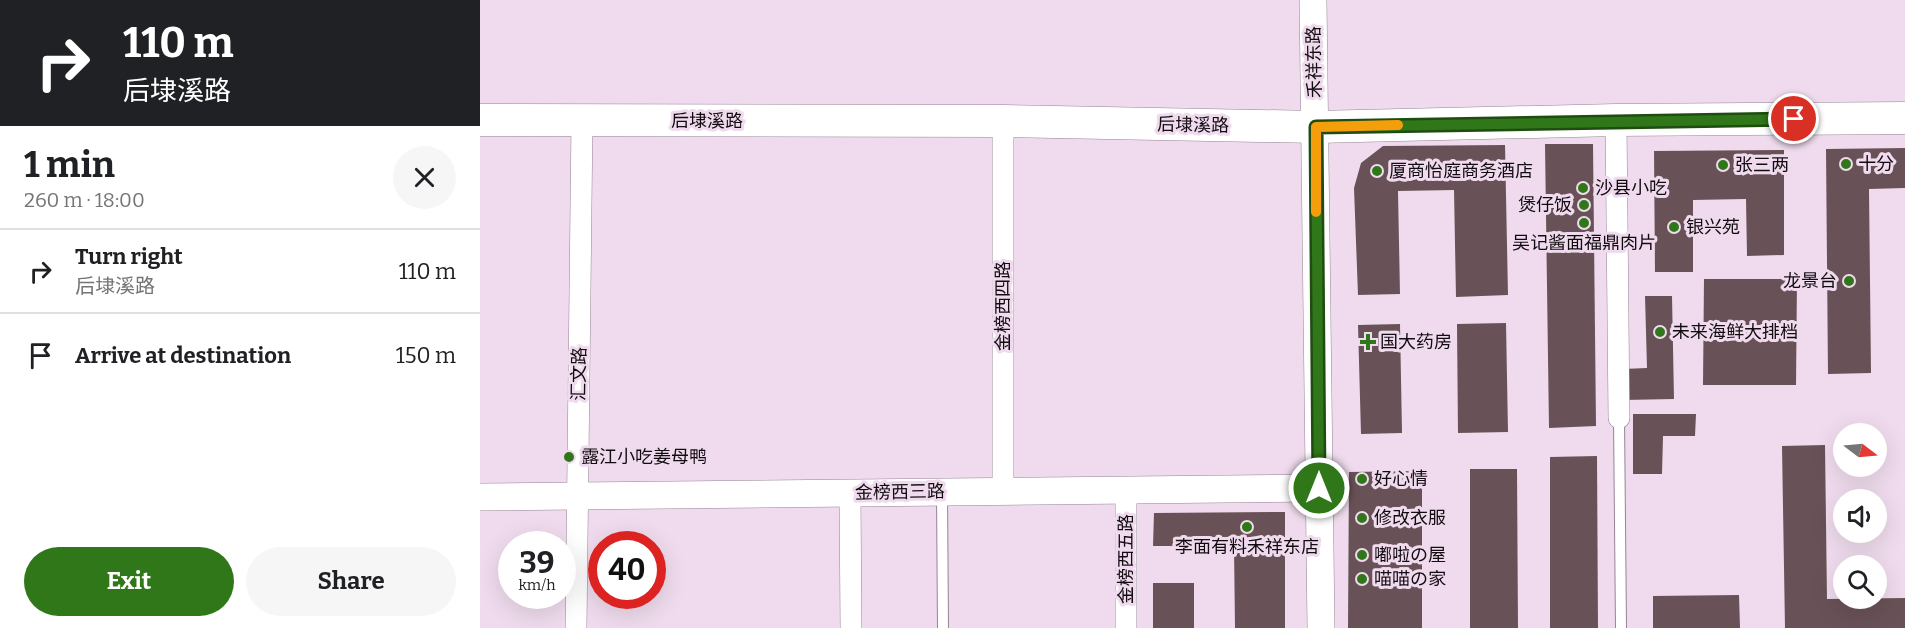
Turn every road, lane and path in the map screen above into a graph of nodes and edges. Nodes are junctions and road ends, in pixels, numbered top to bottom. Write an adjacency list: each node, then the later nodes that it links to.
1 (1313, 0): 7 (street, 禾祥东路)
2 (1905, 118): 4 (main road, 后埭溪路)
3 (480, 120): 5 (main road, 后埭溪路)
4 (1616, 120): 7 (main road, 后埭溪路); 8 (street)
5 (582, 121): 6 (main road, 后埭溪路); 14 (street, 汇文路)
6 (1003, 121): 7 (main road, 后埭溪路); 11 (street, 金榜西四路)
7 (1316, 127): 9 (street, 禾祥东路)
8 (1619, 418): 21 (lane)
9 (1319, 488): 10 (street, 金榜西三路); 20 (street, 禾祥东路)
10 (1125, 490): 11 (street, 金榜西三路); 19 (street, 金榜西五路)
11 (1003, 491): 12 (street, 金榜西三路)
12 (942, 492): 13 (street, 金榜西三路); 18 (lane)
13 (850, 493): 14 (street, 金榜西三路); 17 (street)
14 (578, 496): 15 (street, 金榜西三路); 16 (street, 汇文路)
15 (480, 497)
16 (576, 628)
17 (851, 628)
18 (943, 628)
19 (1126, 628)
20 (1321, 628)
21 (1621, 628)

